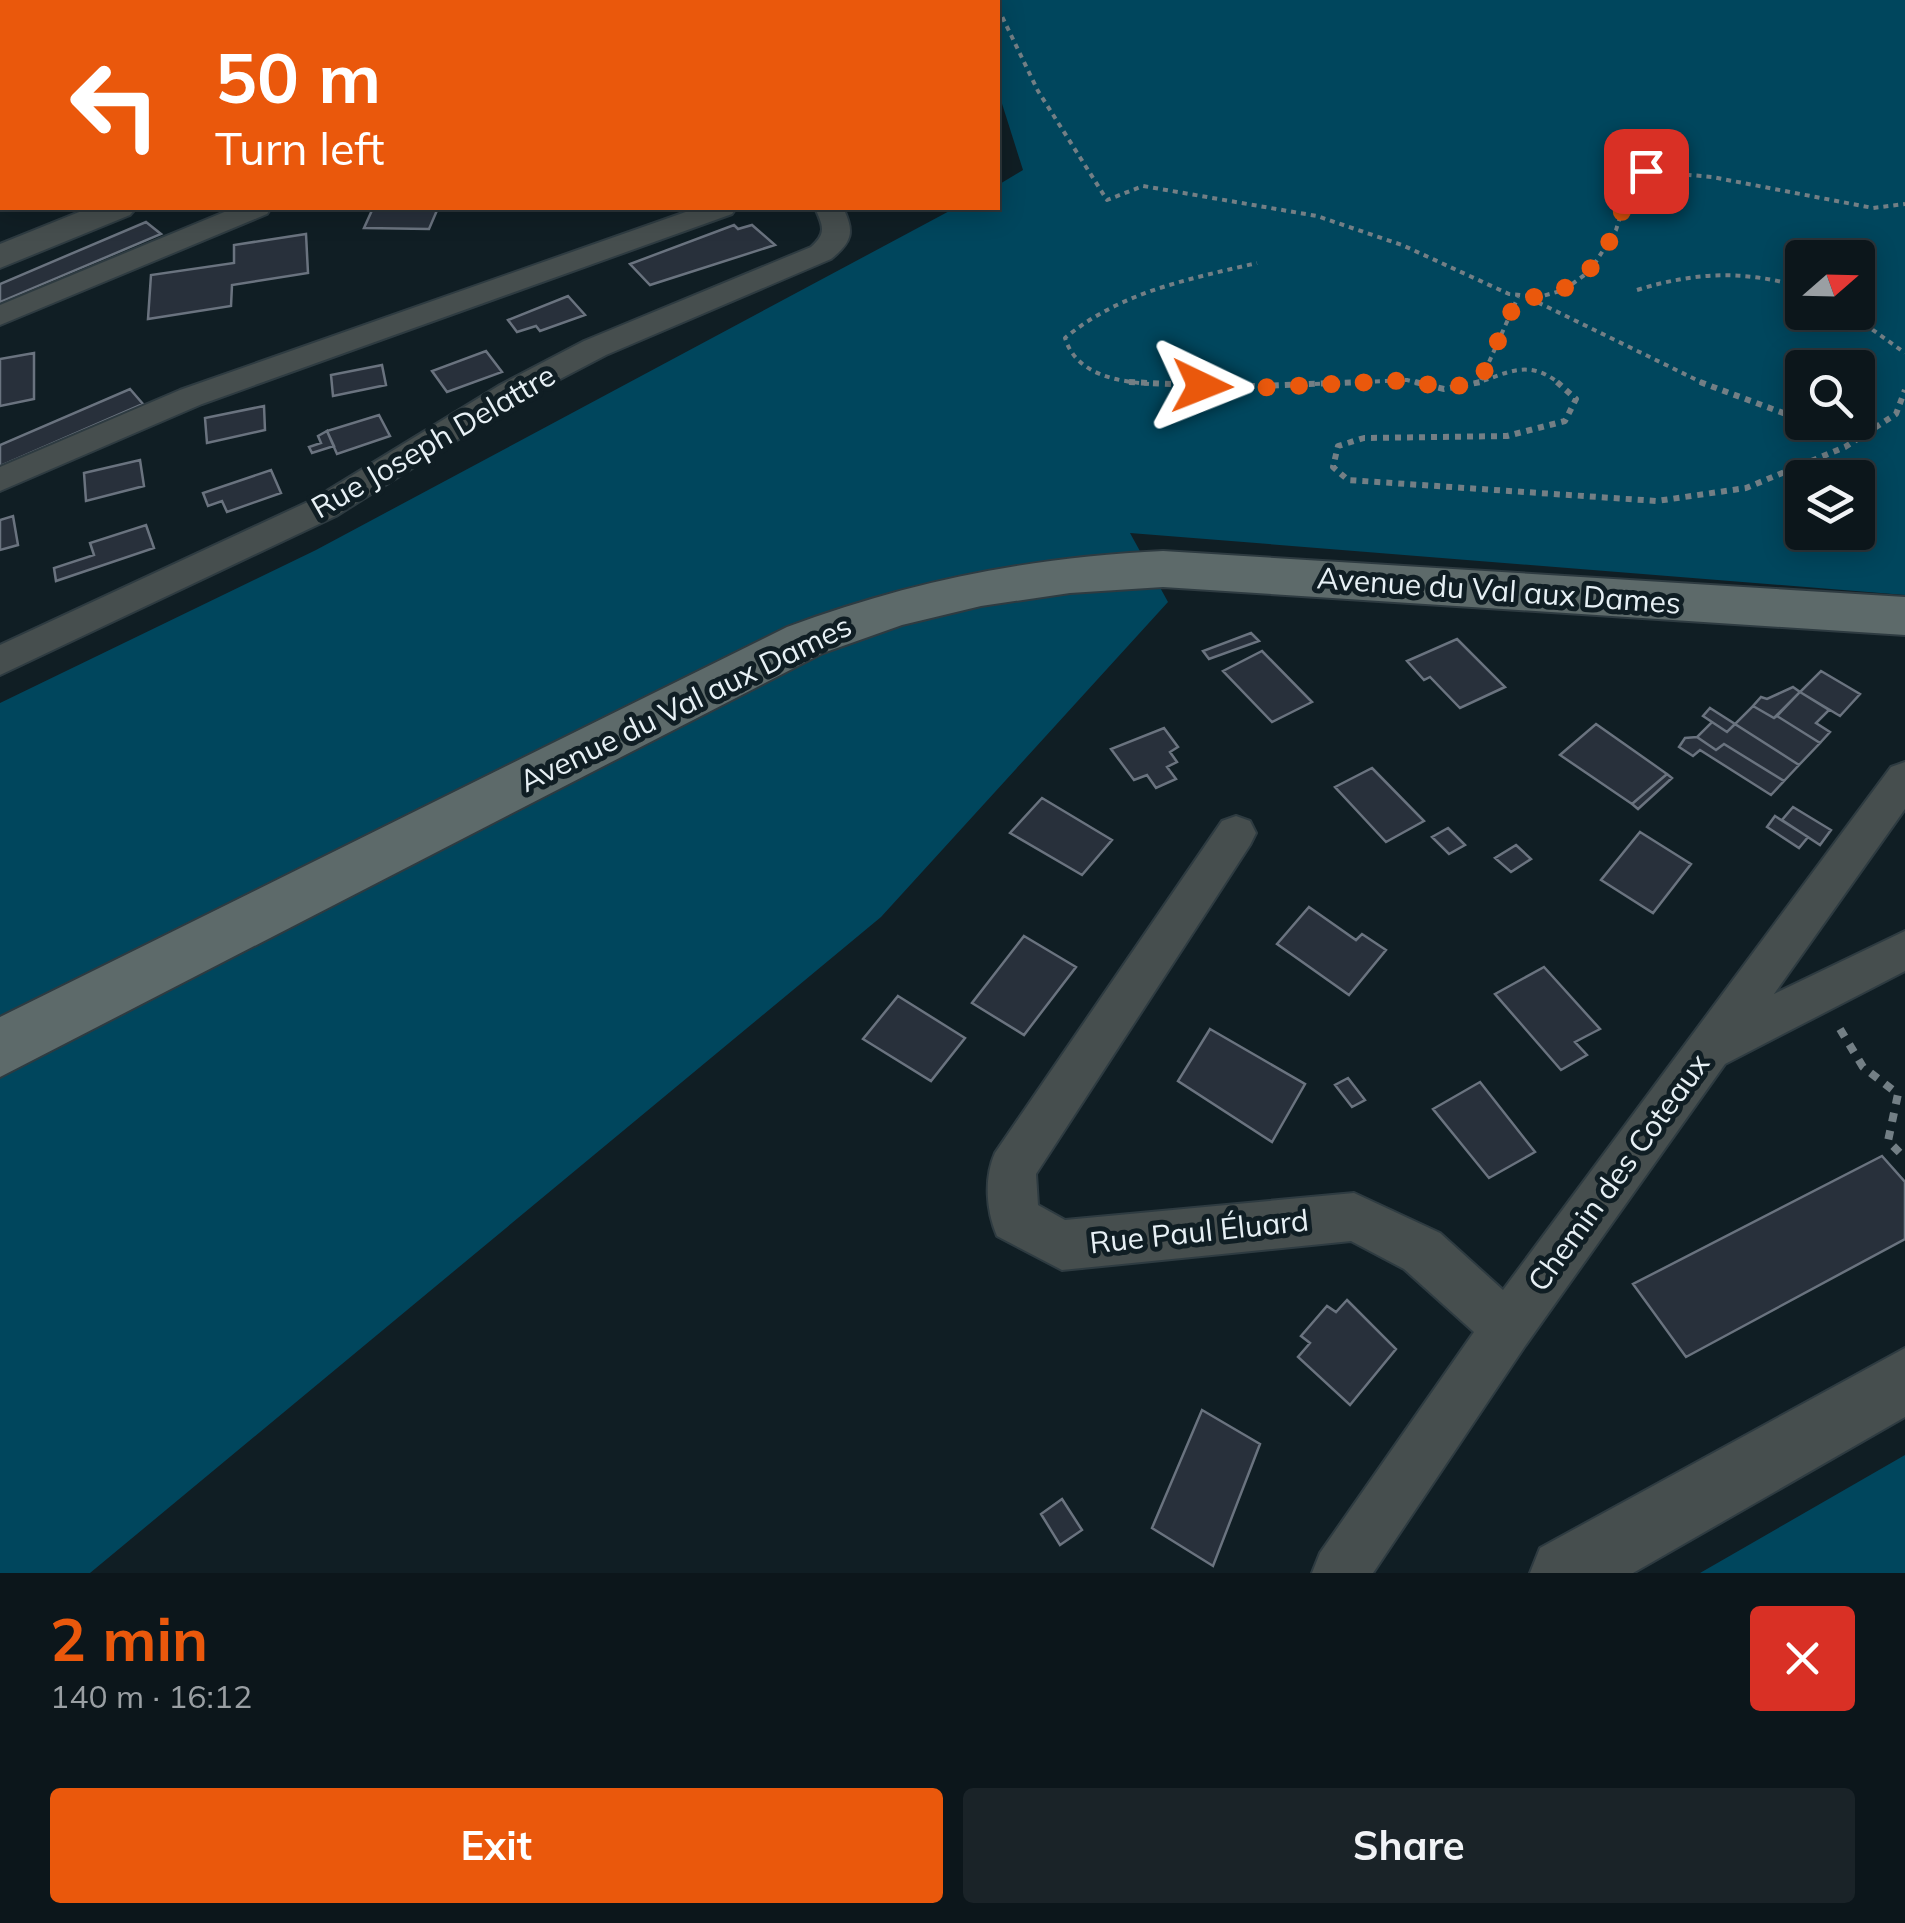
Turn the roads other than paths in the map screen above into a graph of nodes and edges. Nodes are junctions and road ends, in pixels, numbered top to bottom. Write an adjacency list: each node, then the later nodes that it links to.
1 (113, 210): 5 (street)
2 (252, 210): 6 (street)
3 (716, 210): 7 (street)
4 (830, 210): 9 (street, Rue Joseph Delattre)
5 (0, 257)
6 (0, 316)
7 (0, 480)
8 (1905, 616): 13 (main road, Avenue du Val aux Dames)
9 (0, 661)
10 (1905, 778): 14 (street, Chemin des Coteaux)
11 (1236, 833): 15 (street, Rue Paul Éluard)
12 (1905, 950): 14 (street)
13 (0, 1048)
14 (1702, 1054): 15 (street, Chemin des Coteaux)
15 (1506, 1328): 17 (street, Chemin des Coteaux)
16 (1905, 1381): 18 (street)
17 (1340, 1573)
18 (1565, 1573)

